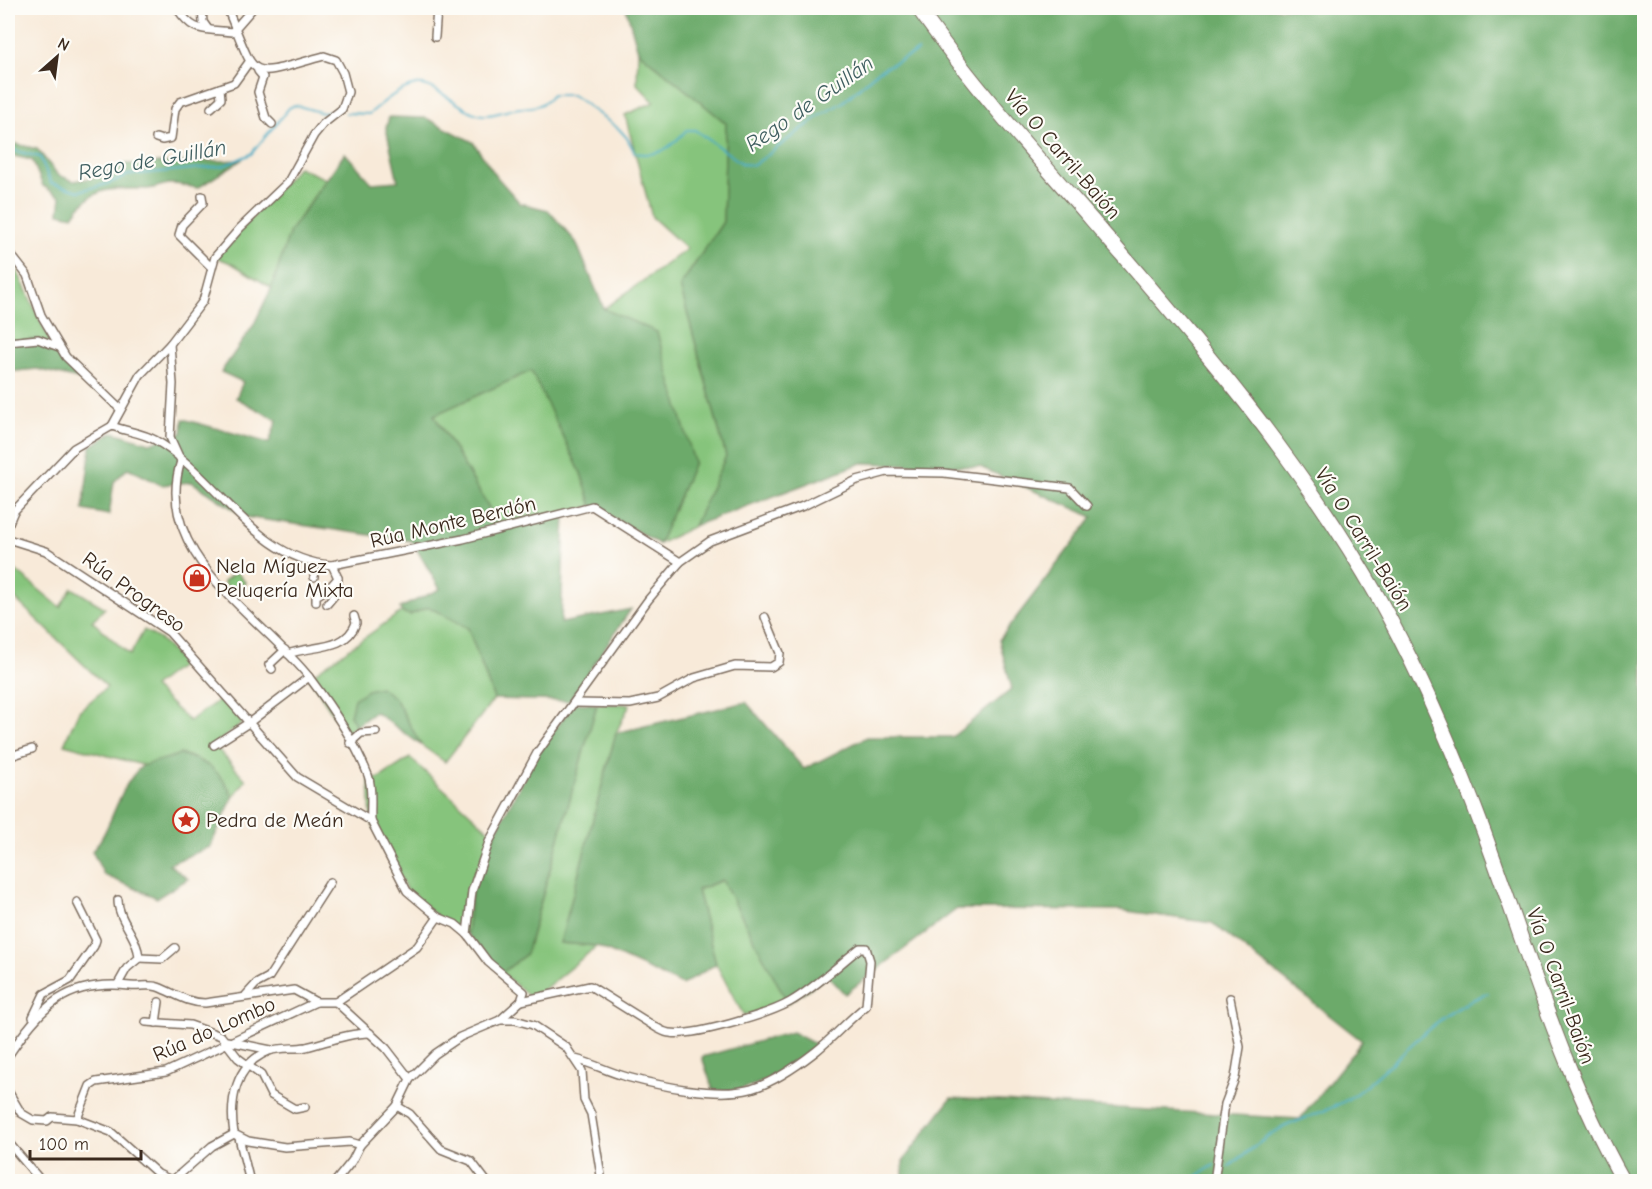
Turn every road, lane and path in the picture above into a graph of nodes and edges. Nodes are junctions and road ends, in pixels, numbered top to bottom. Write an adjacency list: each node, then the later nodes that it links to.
1 (177, 8): 7 (street)
2 (202, 8): 7 (street)
3 (227, 8): 8 (street)
4 (253, 8): 8 (street)
5 (437, 8): 9 (street)
6 (918, 8): 89 (highway, Vía O Carril-Baión)
7 (208, 29): 8 (street)
8 (237, 29): 10 (street)
9 (435, 37)
10 (249, 62): 11 (street); 12 (street)
11 (258, 71): 14 (street); 18 (street)
12 (220, 88): 13 (street); 15 (street)
13 (211, 108)
14 (272, 124)
15 (156, 138)
16 (202, 196): 18 (street)
17 (8, 251): 21 (street)
18 (211, 267): 20 (street)
19 (8, 342): 21 (street)
20 (170, 344): 22 (street); 24 (street)
21 (59, 347): 22 (street)
22 (120, 409): 23 (street)
23 (111, 426): 24 (street, Rúa Monte Berdón); 26 (street)
24 (181, 461): 29 (street, Rúa Monte Berdón); 37 (street)
25 (1087, 506): 28 (street)
26 (8, 525)
27 (8, 539): 41 (street, Rúa Progreso)
28 (680, 562): 30 (street, Rúa Monte Berdón); 40 (street)
29 (314, 564): 30 (street, Rúa Monte Berdón); 31 (street)
30 (332, 565): 32 (street)
31 (314, 577)
32 (338, 578): 33 (street); 34 (street)
33 (316, 602)
34 (327, 604)
35 (354, 616): 37 (street)
36 (765, 617): 40 (street)
37 (286, 652): 38 (street); 39 (street)
38 (272, 669)
39 (309, 677): 41 (street); 43 (street)
40 (575, 703): 52 (street)
41 (250, 722): 44 (street); 47 (street, Rúa Progreso)
42 (376, 732): 43 (street)
43 (350, 743): 47 (street)
44 (214, 745)
45 (32, 749): 46 (street)
46 (8, 757)
47 (371, 821): 51 (street)
48 (330, 882): 58 (street)
49 (118, 900): 54 (street)
50 (77, 902): 56 (street)
51 (438, 917): 52 (street); 63 (street)
52 (467, 934): 60 (street)
53 (175, 948): 54 (street)
54 (139, 958): 55 (street)
55 (118, 984): 57 (street); 58 (street)
56 (64, 985): 57 (street); 64 (street)
57 (74, 991): 64 (street)
58 (246, 995): 62 (street)
59 (1230, 998): 88 (street)
60 (522, 1000): 65 (street); 72 (street)
61 (159, 1002): 67 (street)
62 (316, 1002): 63 (street); 69 (street, Rúa do Lombo)
63 (336, 1002): 68 (street)
64 (32, 1020): 71 (street)
65 (500, 1020): 72 (street); 74 (street)
66 (146, 1022): 67 (street)
67 (156, 1023): 69 (street)
68 (370, 1033): 70 (street); 74 (street)
69 (227, 1041): 70 (street); 73 (street); 78 (street, Rúa do Lombo)
70 (271, 1050): 73 (street)
71 (8, 1056)
72 (575, 1059): 87 (street)
73 (249, 1065): 77 (street); 79 (street)
74 (410, 1079): 76 (street)
75 (8, 1091): 78 (street)
76 (397, 1106): 81 (street); 86 (street)
77 (305, 1107)
78 (77, 1119): 82 (street)
79 (236, 1136): 81 (street); 82 (street); 84 (street)
80 (8, 1142): 83 (street)
81 (360, 1145): 85 (street)
82 (173, 1181)
83 (42, 1182)
84 (250, 1182)
85 (335, 1182)
86 (487, 1182)
87 (602, 1182)
88 (1214, 1182)
89 (1624, 1182)

